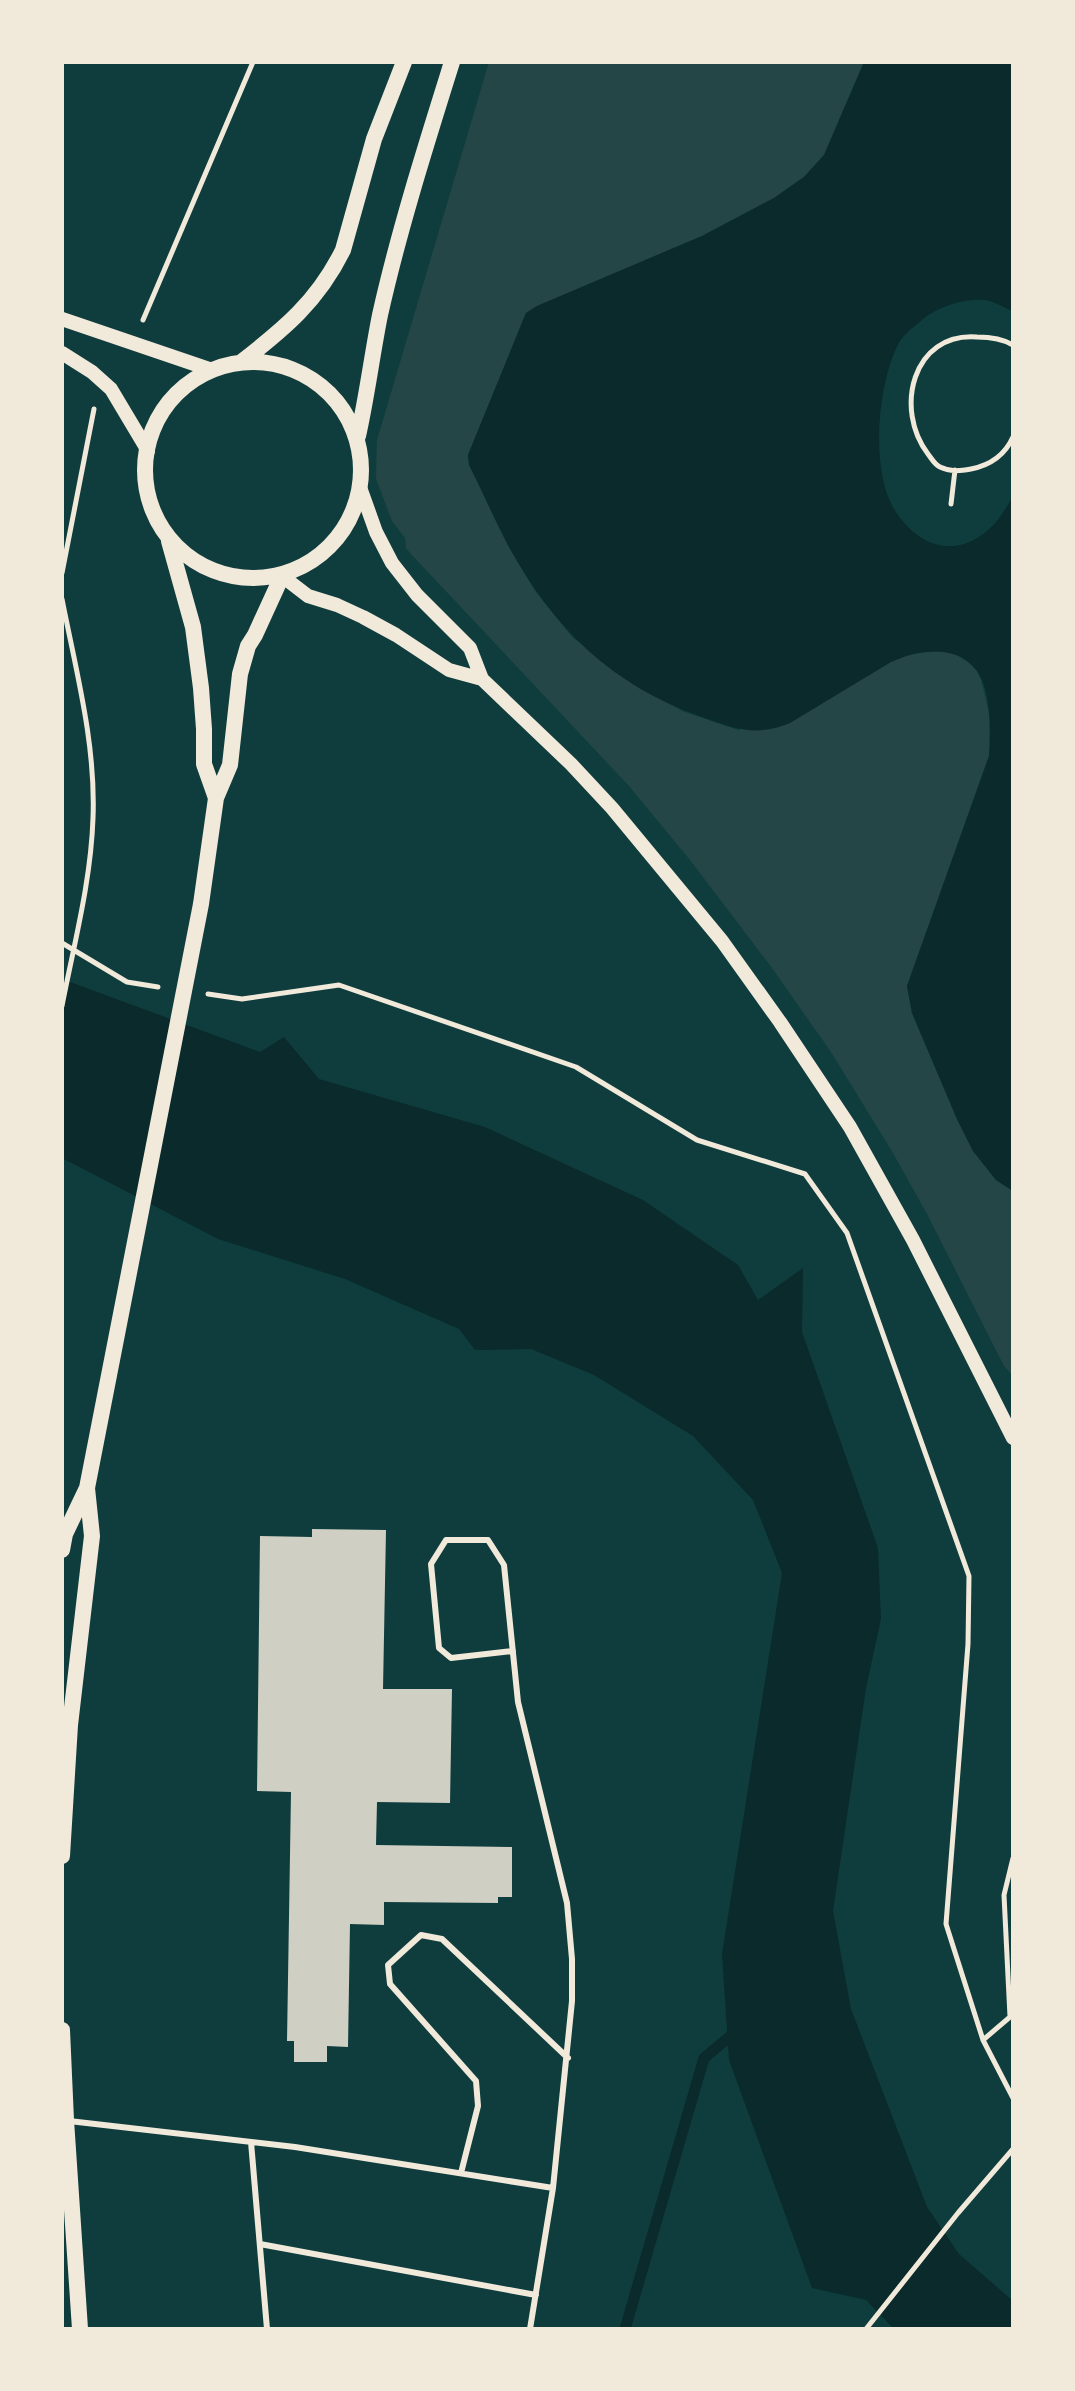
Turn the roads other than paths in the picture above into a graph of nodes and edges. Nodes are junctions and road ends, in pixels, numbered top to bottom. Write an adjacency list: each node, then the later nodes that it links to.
1 (404, 62): 5 (main road)
2 (452, 62): 7 (main road)
3 (62, 319): 6 (street)
4 (62, 353): 8 (street)
5 (240, 363): 6 (main road); 7 (main road)
6 (209, 369): 8 (main road)
7 (358, 436): 9 (main road)
8 (148, 451): 10 (main road)
9 (361, 490): 11 (main road); 12 (street)
10 (169, 541): 11 (main road); 13 (main road)
11 (282, 576): 12 (street); 13 (main road)
12 (482, 679): 14 (street)
13 (216, 798): 15 (main road)
14 (1012, 1432)
15 (87, 1488): 16 (main road); 18 (main road)
16 (62, 1550)
17 (513, 1651): 17 (lane); 20 (lane)
18 (62, 1856)
19 (62, 2030): 21 (main road)
20 (568, 2058): 23 (lane); 24 (lane)
21 (66, 2120): 22 (lane); 27 (main road)
22 (251, 2142): 23 (lane); 25 (lane)
23 (461, 2173): 24 (lane)
24 (553, 2188): 26 (lane)
25 (260, 2244): 26 (lane); 28 (lane)
26 (536, 2295): 29 (lane)
27 (80, 2329)
28 (267, 2329)
29 (530, 2329)

